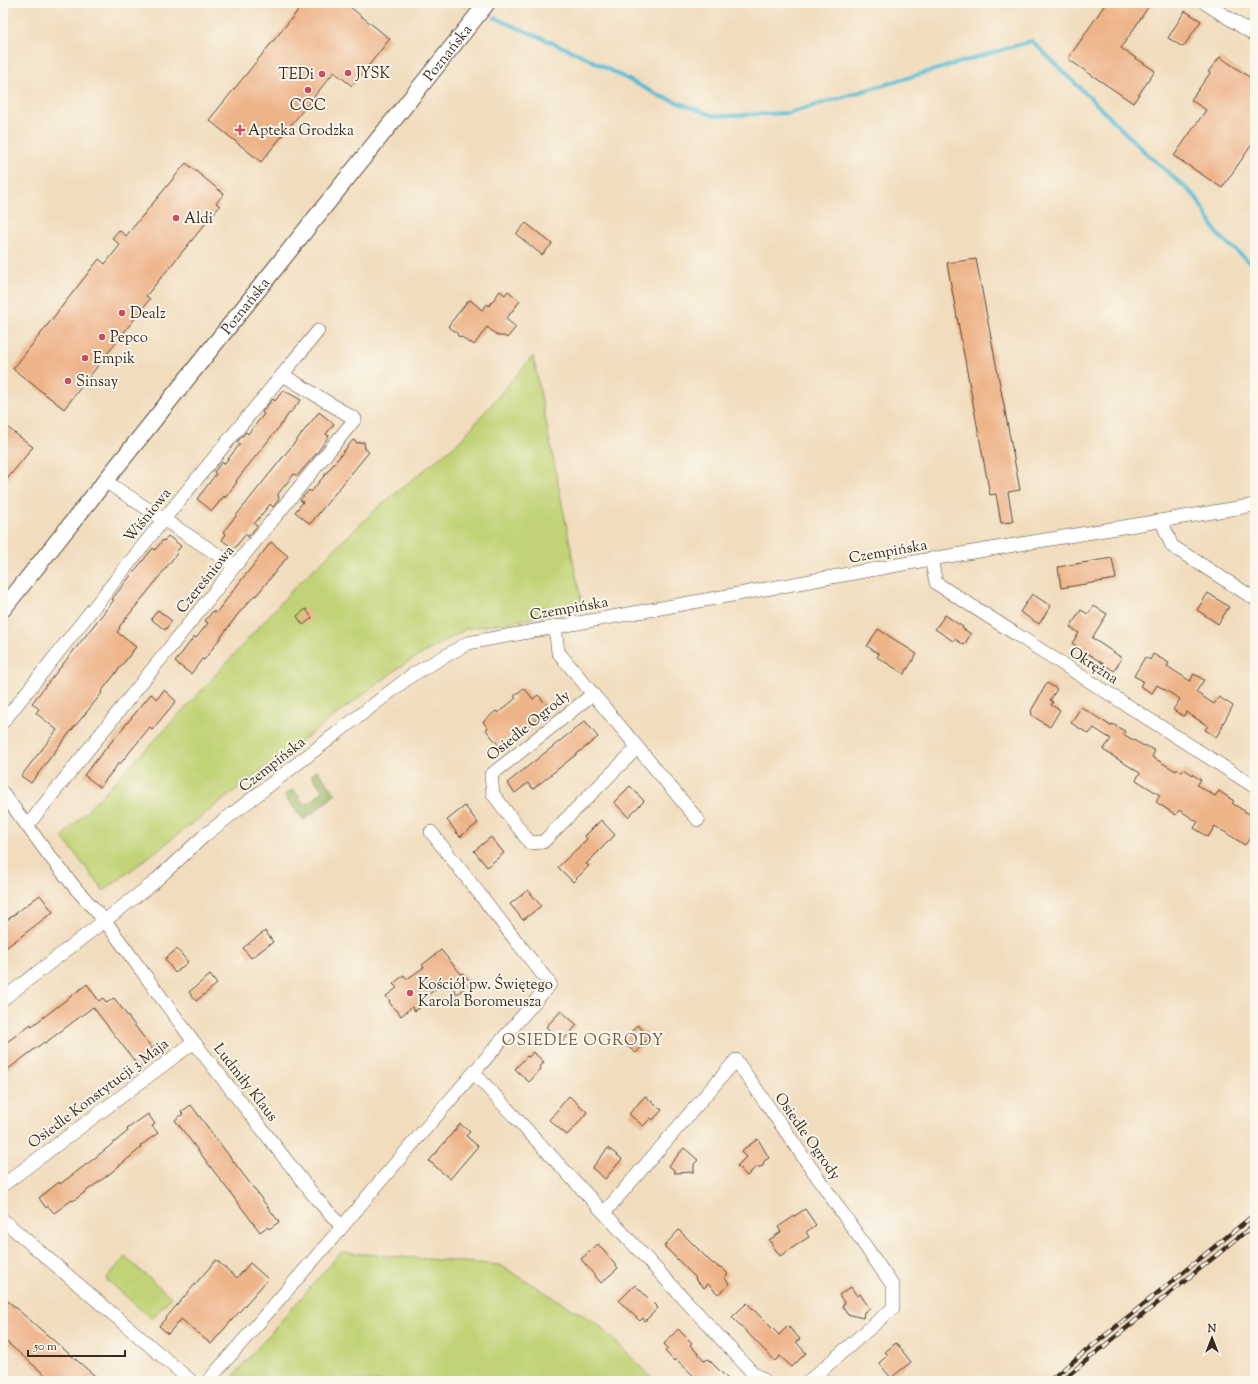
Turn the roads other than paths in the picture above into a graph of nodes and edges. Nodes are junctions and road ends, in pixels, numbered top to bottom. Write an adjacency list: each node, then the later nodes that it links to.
1 (487, 3): 6 (street, Poznańska)
2 (1205, 3): 3 (street)
3 (1255, 35)
4 (318, 331): 5 (street, Wiśniowa)
5 (283, 375): 8 (street, Wiśniowa); 11 (street, Czereśniowa)
6 (105, 481): 8 (street); 13 (street, Poznańska)
7 (1255, 505): 9 (street, Czempińska)
8 (164, 519): 11 (street); 16 (street, Wiśniowa)
9 (1162, 522): 10 (street, Czempińska); 12 (street)
10 (931, 559): 14 (street, Czempińska); 18 (street, Okrężna)
11 (235, 566): 21 (street, Czereśniowa)
12 (1255, 599)
13 (3, 609)
14 (555, 626): 15 (street, Osiedle Ogrody); 23 (street, Czempińska)
15 (593, 694): 17 (street, Osiedle Ogrody); 17 (street, Osiedle Ogrody)
16 (3, 722)
17 (638, 748): 20 (street, Osiedle Ogrody)
18 (1255, 787)
19 (3, 793): 21 (street, Ludmiły Klaus)
20 (698, 820)
21 (27, 826): 23 (street, Ludmiły Klaus)
22 (431, 832): 26 (street)
23 (105, 921): 24 (street, Czempińska); 25 (street, Ludmiły Klaus)
24 (3, 999)
25 (194, 1042): 27 (street, Osiedle Konstytucji 3 Maja); 30 (street, Ludmiły Klaus)
26 (474, 1073): 28 (street); 30 (street)
27 (3, 1185)
28 (604, 1213): 33 (street); 34 (street, Osiedle Ogrody)
29 (3, 1220): 31 (street)
30 (342, 1227): 32 (street)
31 (191, 1381)
32 (208, 1381)
33 (765, 1381)
34 (809, 1381)

